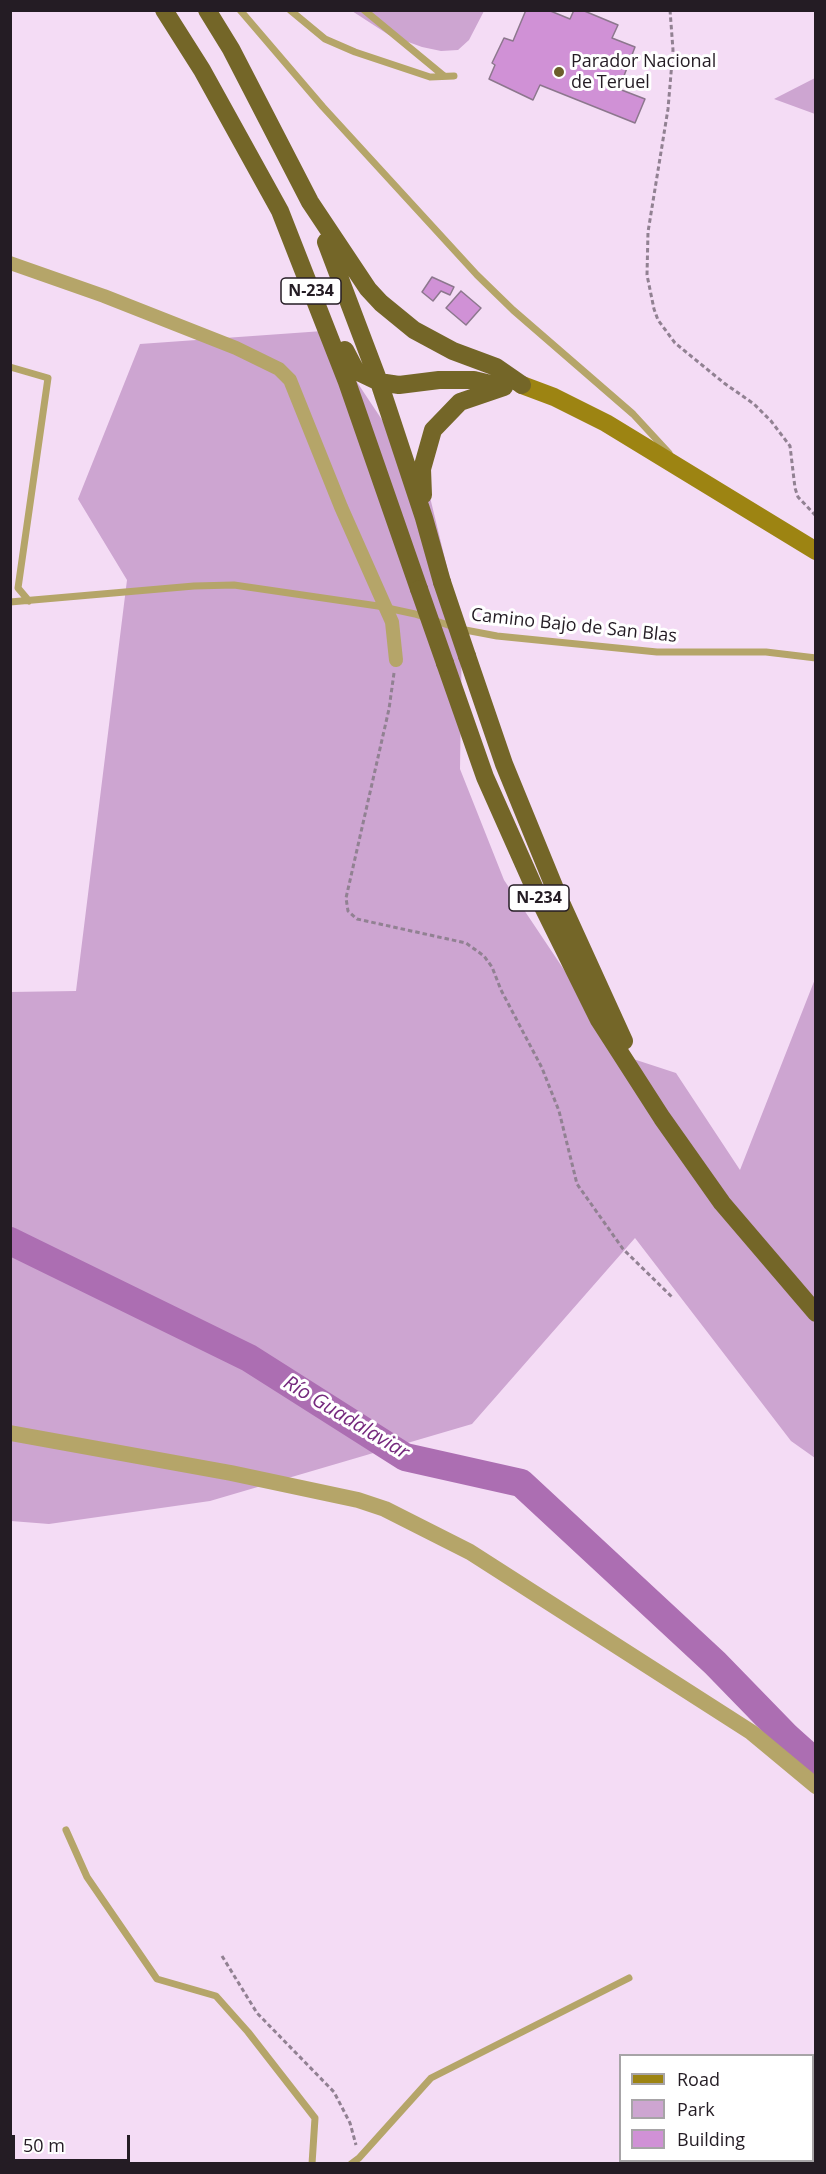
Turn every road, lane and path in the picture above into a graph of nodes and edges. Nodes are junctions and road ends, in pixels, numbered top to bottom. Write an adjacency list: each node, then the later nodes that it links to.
1 (164, 10): 7 (highway, N-234)
2 (207, 10): 10 (highway, N-234)
3 (240, 10): 15 (lane)
4 (290, 10): 8 (lane)
5 (364, 10): 8 (lane)
6 (670, 10): 16 (path)
7 (202, 70): 13 (highway); 24 (highway, N-234, bridge)
8 (444, 76): 9 (lane)
9 (454, 76)
10 (310, 202): 13 (highway, N-234); 14 (highway)
11 (10, 263): 21 (street)
12 (10, 367): 19 (lane)
13 (379, 382): 14 (highway); 17 (highway, N-234)
14 (512, 386): 15 (main road); 17 (highway)
15 (684, 470): 18 (main road)
16 (816, 516)
17 (424, 518): 24 (highway, N-234, bridge)
18 (816, 551)
19 (29, 600): 20 (lane, Camino Bajo de San Blas); 21 (lane, Camino Bajo de San Blas)
20 (10, 602)
21 (387, 608): 22 (lane, Camino Bajo de San Blas); 23 (street)
22 (816, 658)
23 (396, 660): 25 (path)
24 (662, 1118): 26 (highway, N-234)
25 (672, 1297)
26 (816, 1313)
27 (10, 1433): 28 (street)
28 (816, 1786)
29 (66, 1830): 33 (lane)
30 (222, 1956): 32 (path)
31 (629, 1978): 32 (lane)
32 (359, 2158): 34 (lane)
33 (312, 2163)
34 (351, 2163)

